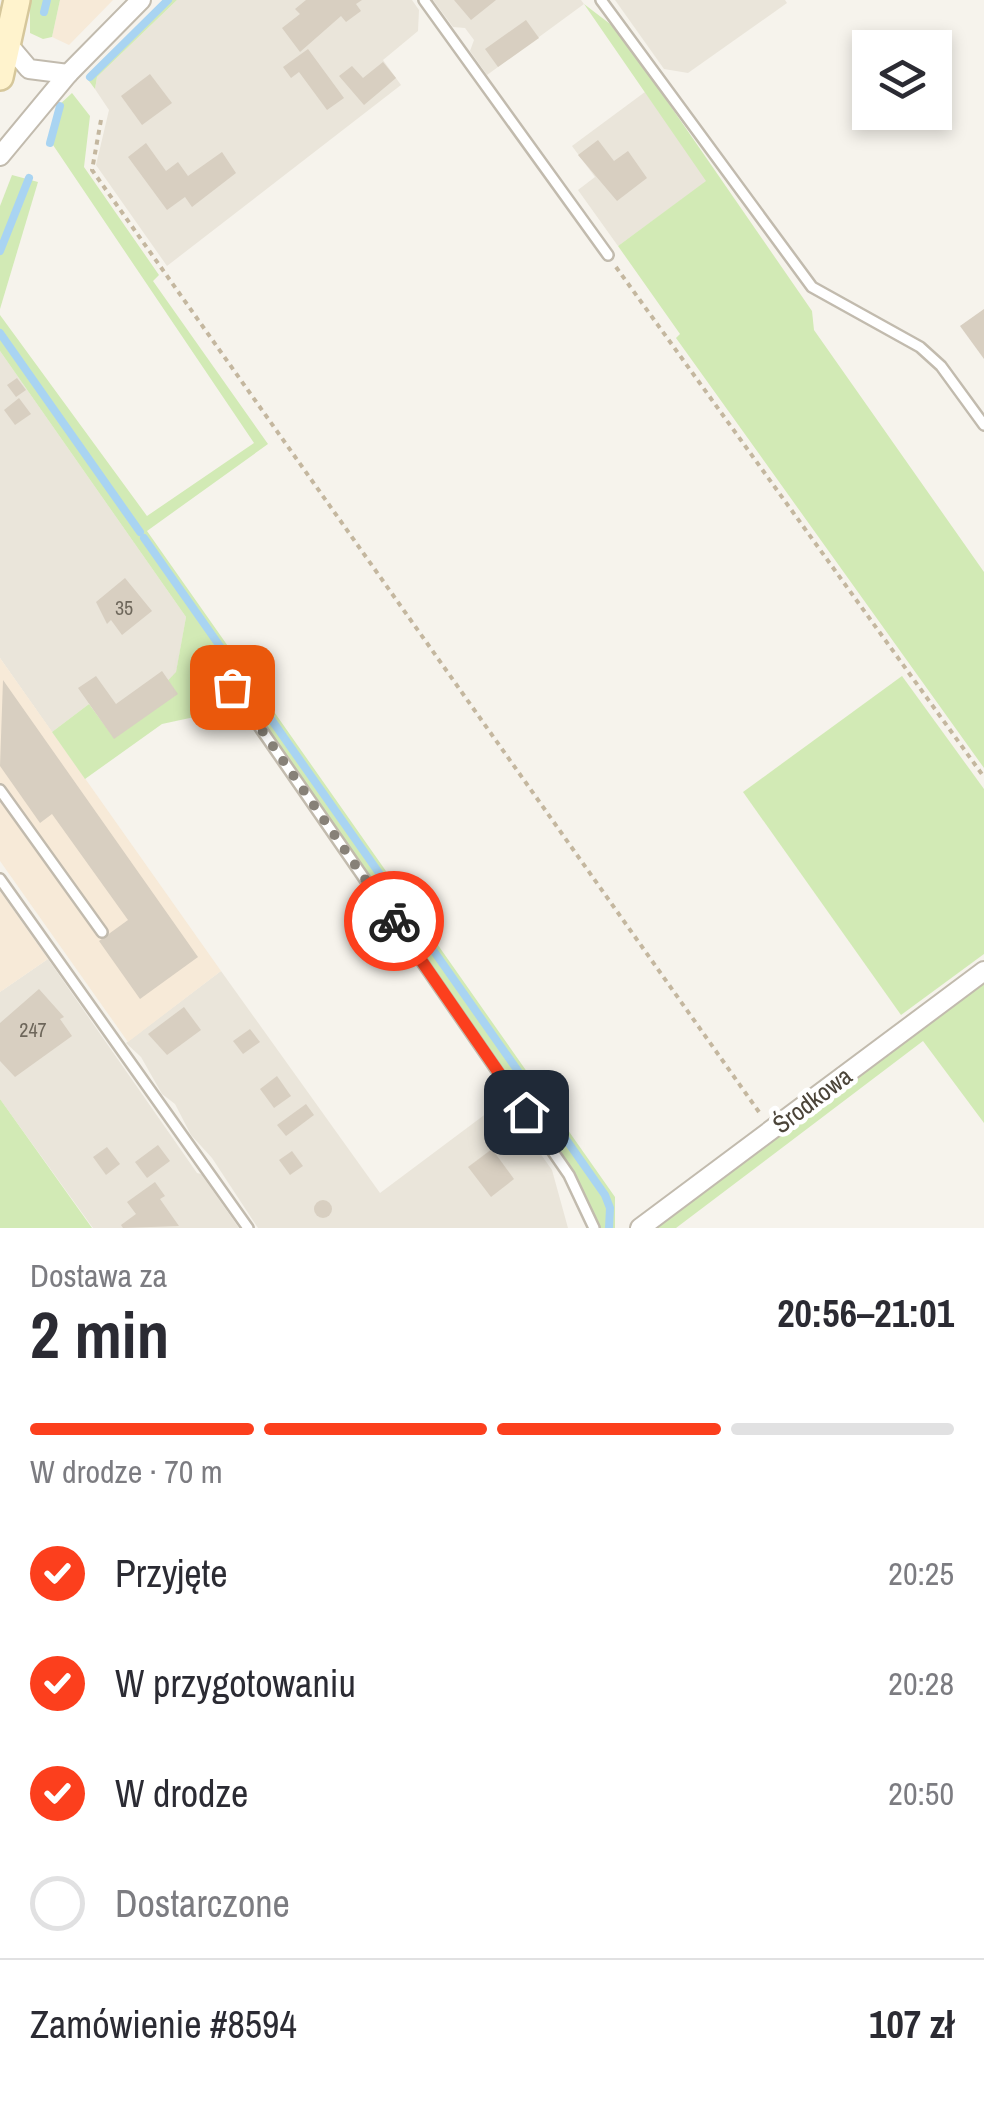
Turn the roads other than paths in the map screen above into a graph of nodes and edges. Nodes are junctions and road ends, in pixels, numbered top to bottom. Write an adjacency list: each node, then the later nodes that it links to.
1 (17, 0): 5 (main road)
2 (141, 0): 6 (street)
3 (424, 0): 9 (lane)
4 (601, 0): 10 (lane)
5 (7, 43): 6 (street); 7 (main road)
6 (68, 74): 8 (street)
7 (0, 77)
8 (0, 156)
9 (608, 256)
10 (984, 425)
11 (232, 687): 17 (lane)
12 (0, 790): 14 (lane)
13 (0, 879): 16 (lane)
14 (102, 932)
15 (984, 971): 18 (street, Środkowa)
16 (248, 1228)
17 (594, 1228)
18 (640, 1228)

